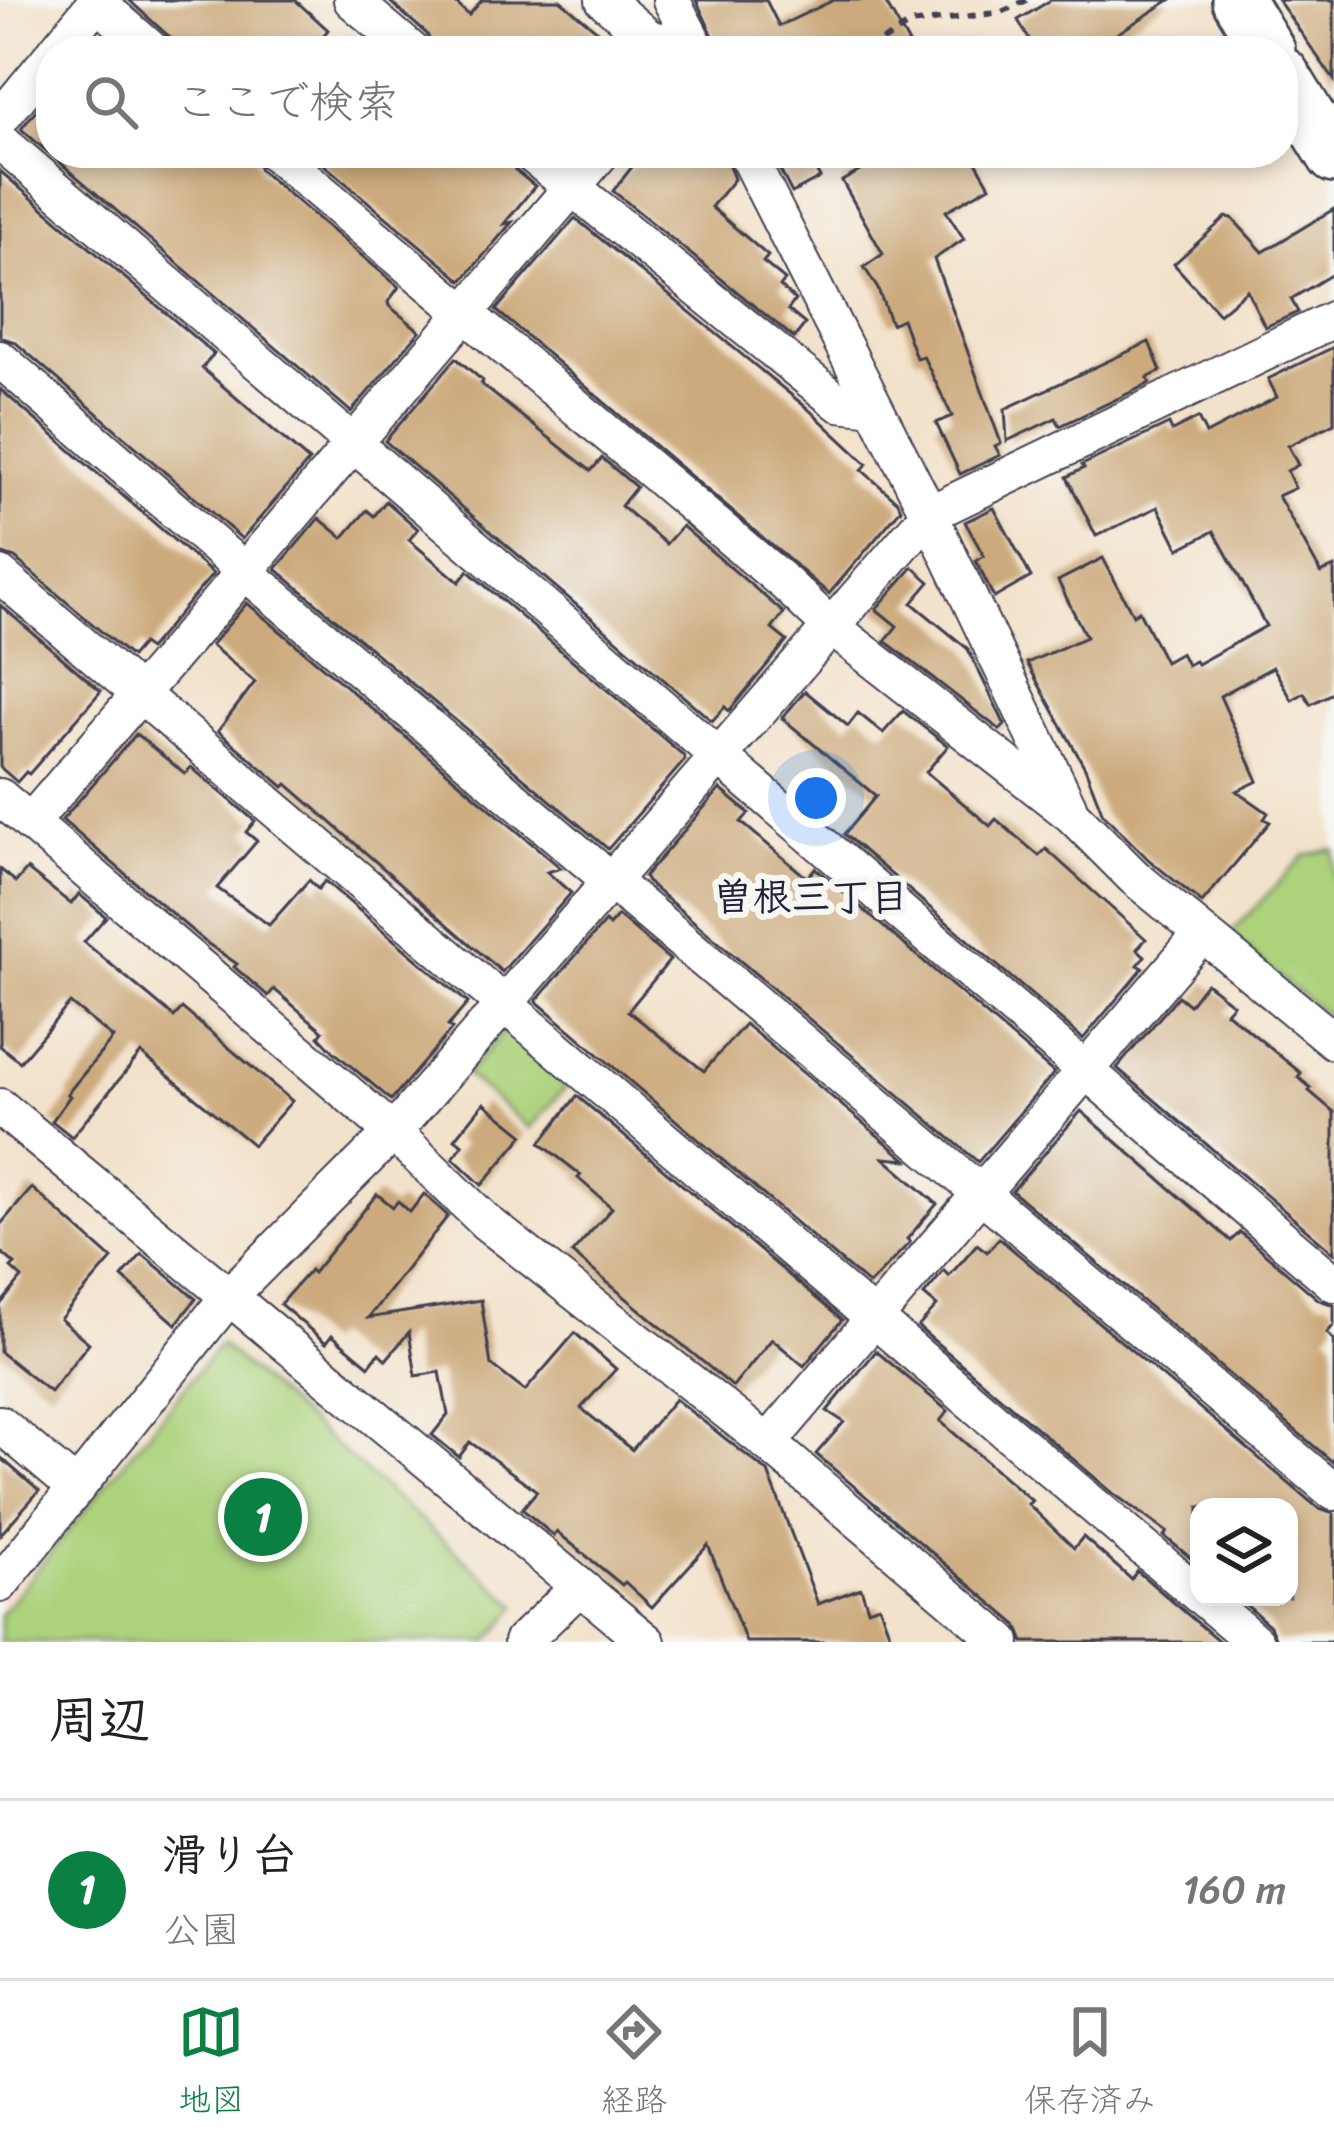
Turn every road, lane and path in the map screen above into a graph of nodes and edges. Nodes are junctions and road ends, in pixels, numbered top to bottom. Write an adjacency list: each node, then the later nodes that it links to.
1 (352, 0): 9 (street)
2 (604, 0): 10 (street)
3 (671, 0): 11 (street)
4 (1027, 0): 12 (path)
5 (1238, 0): 13 (main road)
6 (97, 1): 7 (street); 8 (street)
7 (68, 36)
8 (136, 36)
9 (394, 36)
10 (646, 36)
11 (689, 36)
12 (891, 36)
13 (1260, 36)
14 (36, 75): 16 (street)
15 (1298, 98): 18 (main road)
16 (0, 119)
17 (0, 141): 28 (street)
18 (1334, 157)
19 (293, 168): 24 (street)
20 (548, 168): 23 (street)
21 (587, 168): 23 (street)
22 (754, 168): 27 (street)
23 (570, 187): 24 (street); 27 (street)
24 (465, 312): 28 (street); 32 (street)
25 (1334, 319): 29 (street)
26 (0, 358): 30 (street)
27 (874, 406): 29 (street)
28 (352, 443): 30 (street); 34 (street)
29 (928, 514): 32 (street); 36 (street)
30 (243, 570): 33 (street); 38 (street)
31 (0, 575): 33 (street)
32 (829, 625): 34 (street); 36 (street)
33 (139, 694): 37 (street); 40 (street)
34 (719, 756): 38 (street); 42 (street)
35 (0, 797): 37 (street)
36 (1072, 815): 39 (street)
37 (30, 823): 44 (street)
38 (613, 883): 40 (street); 45 (street)
39 (1201, 934): 41 (street); 42 (street)
40 (505, 1005): 44 (street); 48 (street)
41 (1334, 1041)
42 (1086, 1071): 45 (street); 46 (street)
43 (0, 1107): 47 (street)
44 (393, 1132): 47 (street); 50 (street)
45 (981, 1194): 48 (street); 52 (street)
46 (1334, 1283)
47 (230, 1295): 51 (street); 54 (street)
48 (874, 1319): 50 (street); 55 (street)
49 (0, 1424): 51 (street)
50 (768, 1443): 59 (street)
51 (76, 1489): 53 (street)
52 (1334, 1492)
53 (0, 1584)
54 (579, 1587): 57 (street); 58 (street)
55 (1190, 1588)
56 (1212, 1606): 60 (street)
57 (522, 1642)
58 (647, 1642)
59 (1002, 1642)
60 (1255, 1642)

